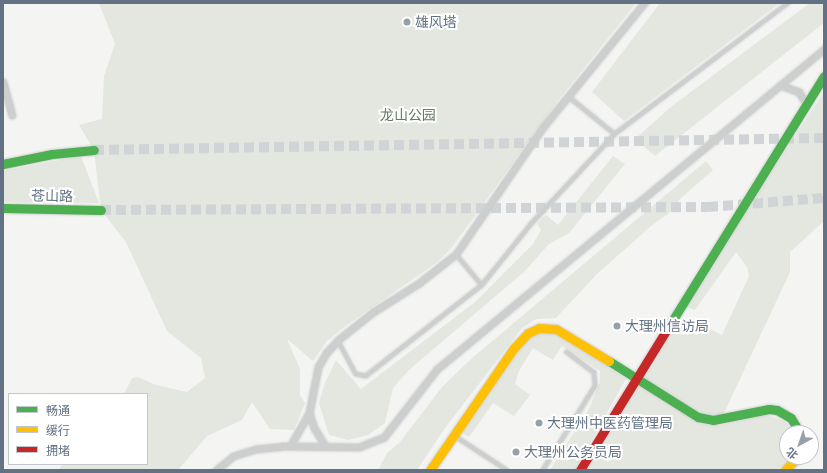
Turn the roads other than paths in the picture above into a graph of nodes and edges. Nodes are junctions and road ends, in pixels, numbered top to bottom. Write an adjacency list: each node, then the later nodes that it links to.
1 (644, 3): 7 (street)
2 (788, 3): 10 (lane)
3 (824, 49): 6 (street)
4 (824, 76): 8 (street)
5 (3, 82): 9 (street)
6 (780, 85): 8 (street); 24 (street)
7 (568, 96): 10 (lane); 15 (street)
8 (806, 104): 19 (street)
9 (12, 115)
10 (615, 134): 16 (lane)
11 (94, 150): 12 (street)
12 (3, 164)
13 (3, 208): 14 (street, 苍山路)
14 (101, 210)
15 (456, 254): 16 (lane); 17 (street)
16 (482, 285): 17 (lane)
17 (338, 340): 20 (street)
18 (567, 353): 28 (lane)
19 (637, 378): 21 (street); 22 (street); 29 (street)
20 (309, 413): 23 (street); 24 (street)
21 (794, 425)
22 (453, 434): 26 (street); 27 (lane)
23 (290, 446): 24 (street); 25 (street)
24 (325, 446)
25 (216, 470)
26 (430, 470)
27 (508, 470)
28 (543, 470)
29 (580, 470)

